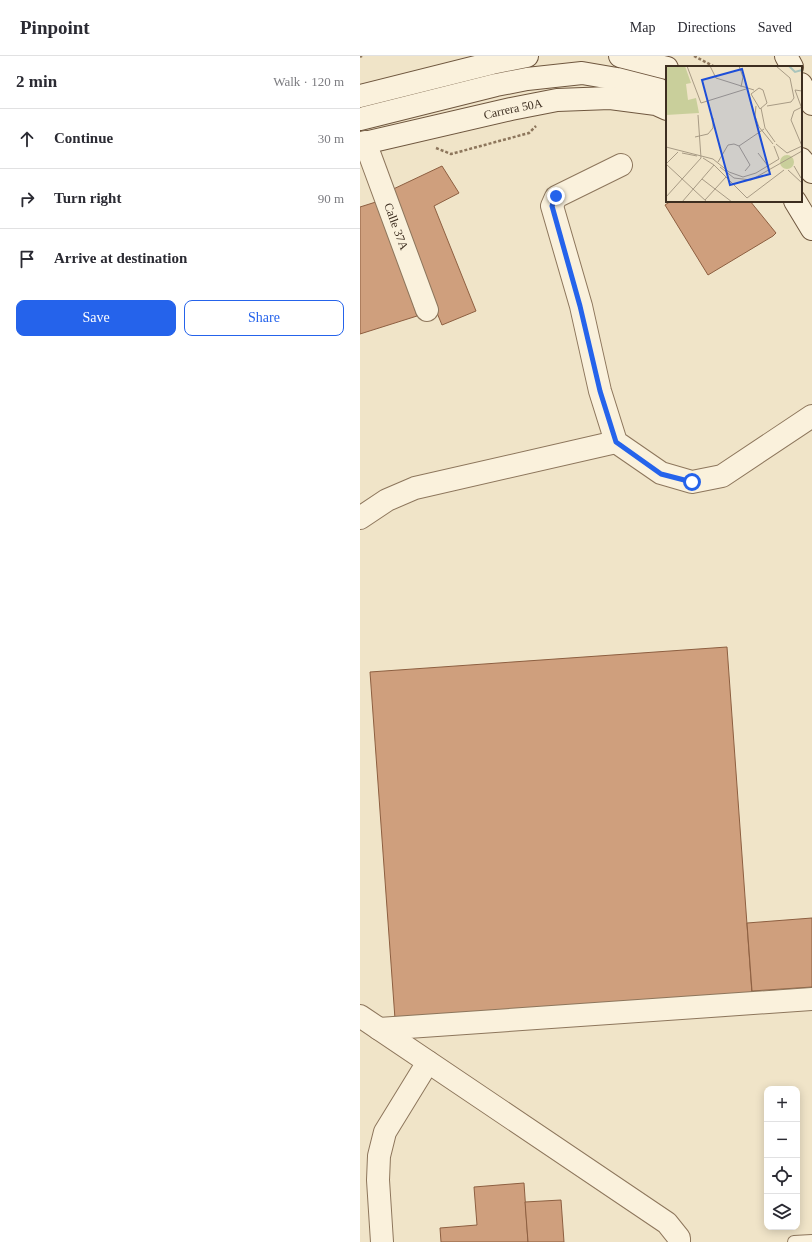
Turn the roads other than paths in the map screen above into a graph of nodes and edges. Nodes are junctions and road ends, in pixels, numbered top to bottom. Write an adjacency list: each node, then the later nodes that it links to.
1 (527, 56): 8 (street)
2 (620, 56): 5 (street)
3 (786, 56): 4 (street)
4 (791, 66)
5 (666, 68)
6 (802, 86): 9 (street)
7 (666, 93): 11 (street)
8 (360, 96)
9 (812, 104)
10 (666, 109): 12 (street, Carrera 50A)
11 (360, 119)
12 (362, 143): 18 (street, Calle 37A)
13 (802, 160): 15 (street)
14 (620, 165): 20 (street)
15 (812, 172)
16 (796, 202): 17 (street)
17 (812, 229)
18 (427, 310)
19 (812, 416): 20 (street)
20 (616, 442): 21 (street)
21 (360, 518)
22 (812, 999): 24 (street)
23 (360, 1016): 24 (street)
24 (379, 1029): 25 (street)
25 (428, 1062): 27 (street); 28 (street)
26 (812, 1240): 29 (lane)
27 (382, 1242)
28 (679, 1242)
29 (794, 1242)

